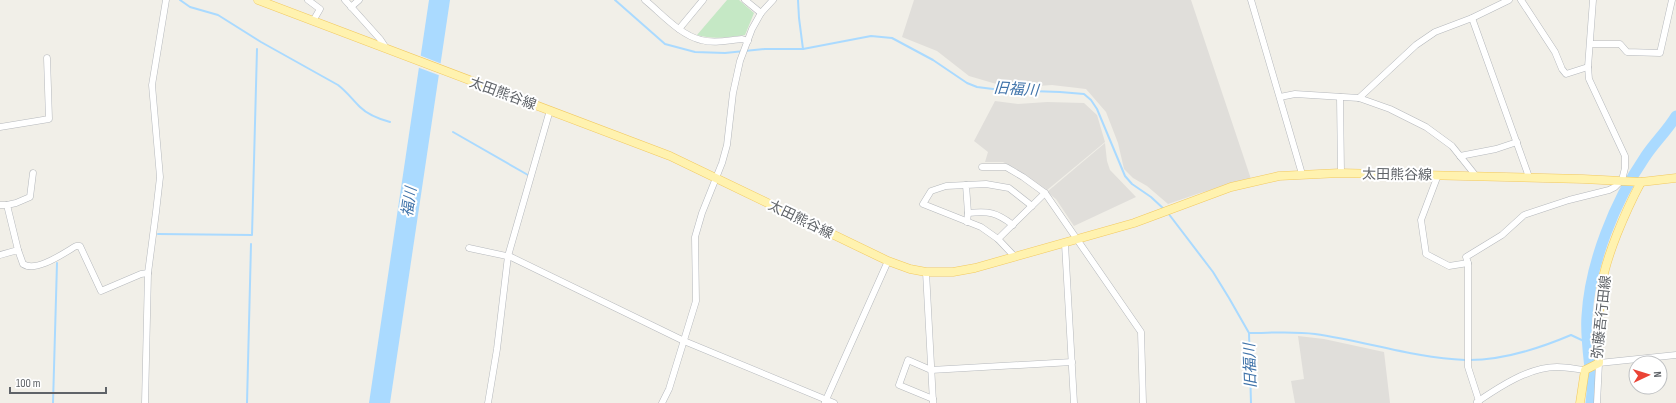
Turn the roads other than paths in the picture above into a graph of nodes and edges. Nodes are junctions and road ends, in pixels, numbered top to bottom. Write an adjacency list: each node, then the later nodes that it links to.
1 (166, 0): 62 (street)
2 (258, 0): 18 (main road)
3 (308, 0): 18 (street)
4 (345, 0): 15 (street)
5 (359, 0): 15 (street)
6 (645, 0): 19 (street)
7 (745, 0): 16 (street)
8 (773, 0): 16 (street)
9 (1251, 0): 25 (street)
10 (1509, 0): 17 (street)
11 (1521, 0): 24 (street)
12 (1594, 0): 21 (street)
13 (1672, 0): 21 (street)
14 (700, 1): 19 (street)
15 (351, 7): 22 (street)
16 (761, 13): 20 (street)
17 (1472, 18): 27 (street); 30 (street)
18 (313, 21): 22 (main road)
19 (679, 29): 20 (street)
20 (747, 42): 39 (street)
21 (1591, 44): 24 (street)
22 (386, 48): 28 (main road, 太田熊谷線)
23 (47, 58): 29 (street)
24 (1588, 67): 41 (street)
25 (1280, 97): 26 (street); 35 (street)
26 (1340, 97): 27 (street); 34 (street)
27 (1359, 98): 31 (street)
28 (550, 110): 39 (main road, 太田熊谷線); 57 (street)
29 (0, 127)
30 (1517, 142): 31 (street); 38 (street)
31 (1460, 156): 37 (street)
32 (982, 167): 44 (street)
33 (33, 173): 45 (street)
34 (1341, 173): 35 (main road, 太田熊谷線); 36 (main road, 太田熊谷線)
35 (1302, 174): 52 (main road, 太田熊谷線)
36 (1438, 175): 37 (main road, 太田熊谷線); 60 (street)
37 (1476, 176): 38 (main road, 太田熊谷線)
38 (1529, 177): 41 (main road, 太田熊谷線)
39 (716, 178): 59 (main road, 太田熊谷線); 63 (street)
40 (1676, 178): 42 (main road)
41 (1624, 181): 42 (main road, 太田熊谷線); 60 (street)
42 (1639, 182): 66 (main road, 弥藤吾行田線)
43 (966, 185): 47 (street); 48 (street); 49 (street)
44 (1045, 193): 47 (street); 52 (street)
45 (7, 204): 46 (street); 55 (street)
46 (0, 205)
47 (1032, 206): 50 (street)
48 (968, 213): 49 (street); 50 (street)
49 (967, 222): 51 (street)
50 (1012, 225): 51 (street)
51 (998, 239): 58 (street)
52 (1078, 240): 53 (main road, 太田熊谷線); 77 (street)
53 (1065, 244): 58 (main road, 太田熊谷線); 65 (street)
54 (469, 248): 57 (street)
55 (18, 250): 56 (street); 62 (street)
56 (0, 255)
57 (508, 256): 63 (street); 73 (street)
58 (1015, 257): 61 (main road, 太田熊谷線)
59 (888, 262): 61 (main road, 太田熊谷線); 69 (street)
60 (1468, 263): 71 (street)
61 (926, 272): 67 (street)
62 (148, 273): 72 (street)
63 (684, 341): 69 (street); 74 (street)
64 (1676, 355): 66 (street)
65 (1072, 362): 67 (street); 76 (street)
66 (1599, 363): 68 (main road, 弥藤吾行田線); 79 (street)
67 (931, 370): 70 (street); 70 (street)
68 (1585, 370): 71 (street); 78 (main road, 弥藤吾行田線)
69 (825, 401): 75 (street)
70 (933, 401)
71 (1477, 402)
72 (145, 403)
73 (488, 403)
74 (662, 403)
75 (834, 403)
76 (1074, 403)
77 (1143, 403)
78 (1580, 403)
79 (1598, 403)

